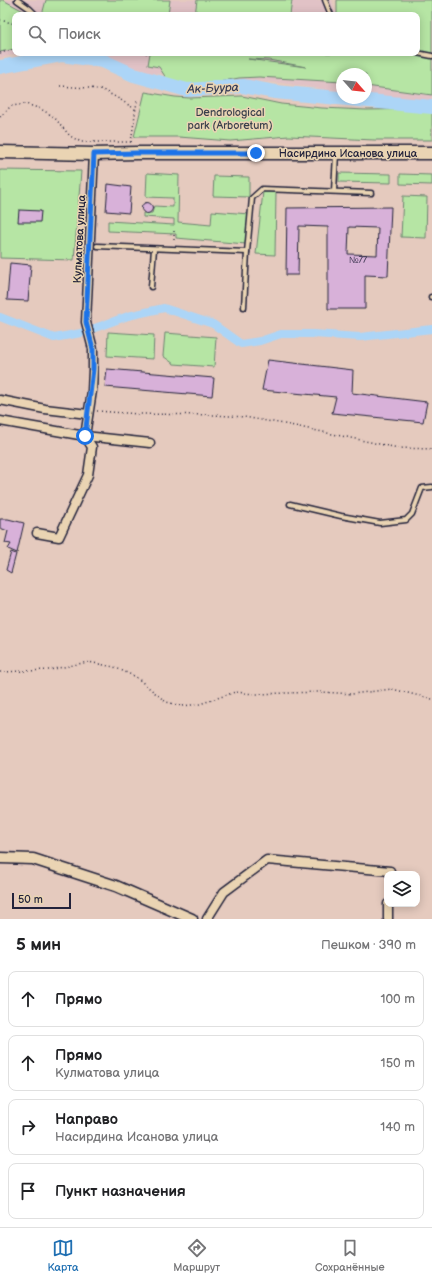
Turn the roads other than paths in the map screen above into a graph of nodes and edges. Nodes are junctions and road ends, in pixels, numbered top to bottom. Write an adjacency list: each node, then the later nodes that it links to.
1 (16, 0): 3 (lane)
2 (325, 0): 4 (lane)
3 (33, 12)
4 (330, 12)
5 (420, 54): 6 (lane)
6 (432, 56)
7 (0, 152): 10 (main road, Насирдина Исанова улица)
8 (337, 153): 9 (main road, Насирдина Исанова улица); 10 (main road, Насирдина Исанова улица); 11 (lane)
9 (432, 153)
10 (94, 154): 19 (street, Кулматова улица)
11 (334, 191): 12 (lane); 15 (lane)
12 (371, 194)
13 (97, 246): 14 (lane)
14 (154, 249): 15 (lane); 16 (lane)
15 (247, 252): 17 (lane)
16 (151, 287)
17 (244, 307)
18 (0, 400): 19 (street)
19 (88, 414): 21 (street, Кулматова улица)
20 (0, 421): 21 (street)
21 (85, 436): 22 (street); 25 (street)
22 (150, 443)
23 (432, 487): 24 (lane)
24 (290, 504)
25 (37, 533)
26 (0, 858): 29 (street)
27 (390, 871): 30 (street)
28 (388, 907): 31 (street)
29 (192, 919)
30 (207, 919)
31 (388, 919)

